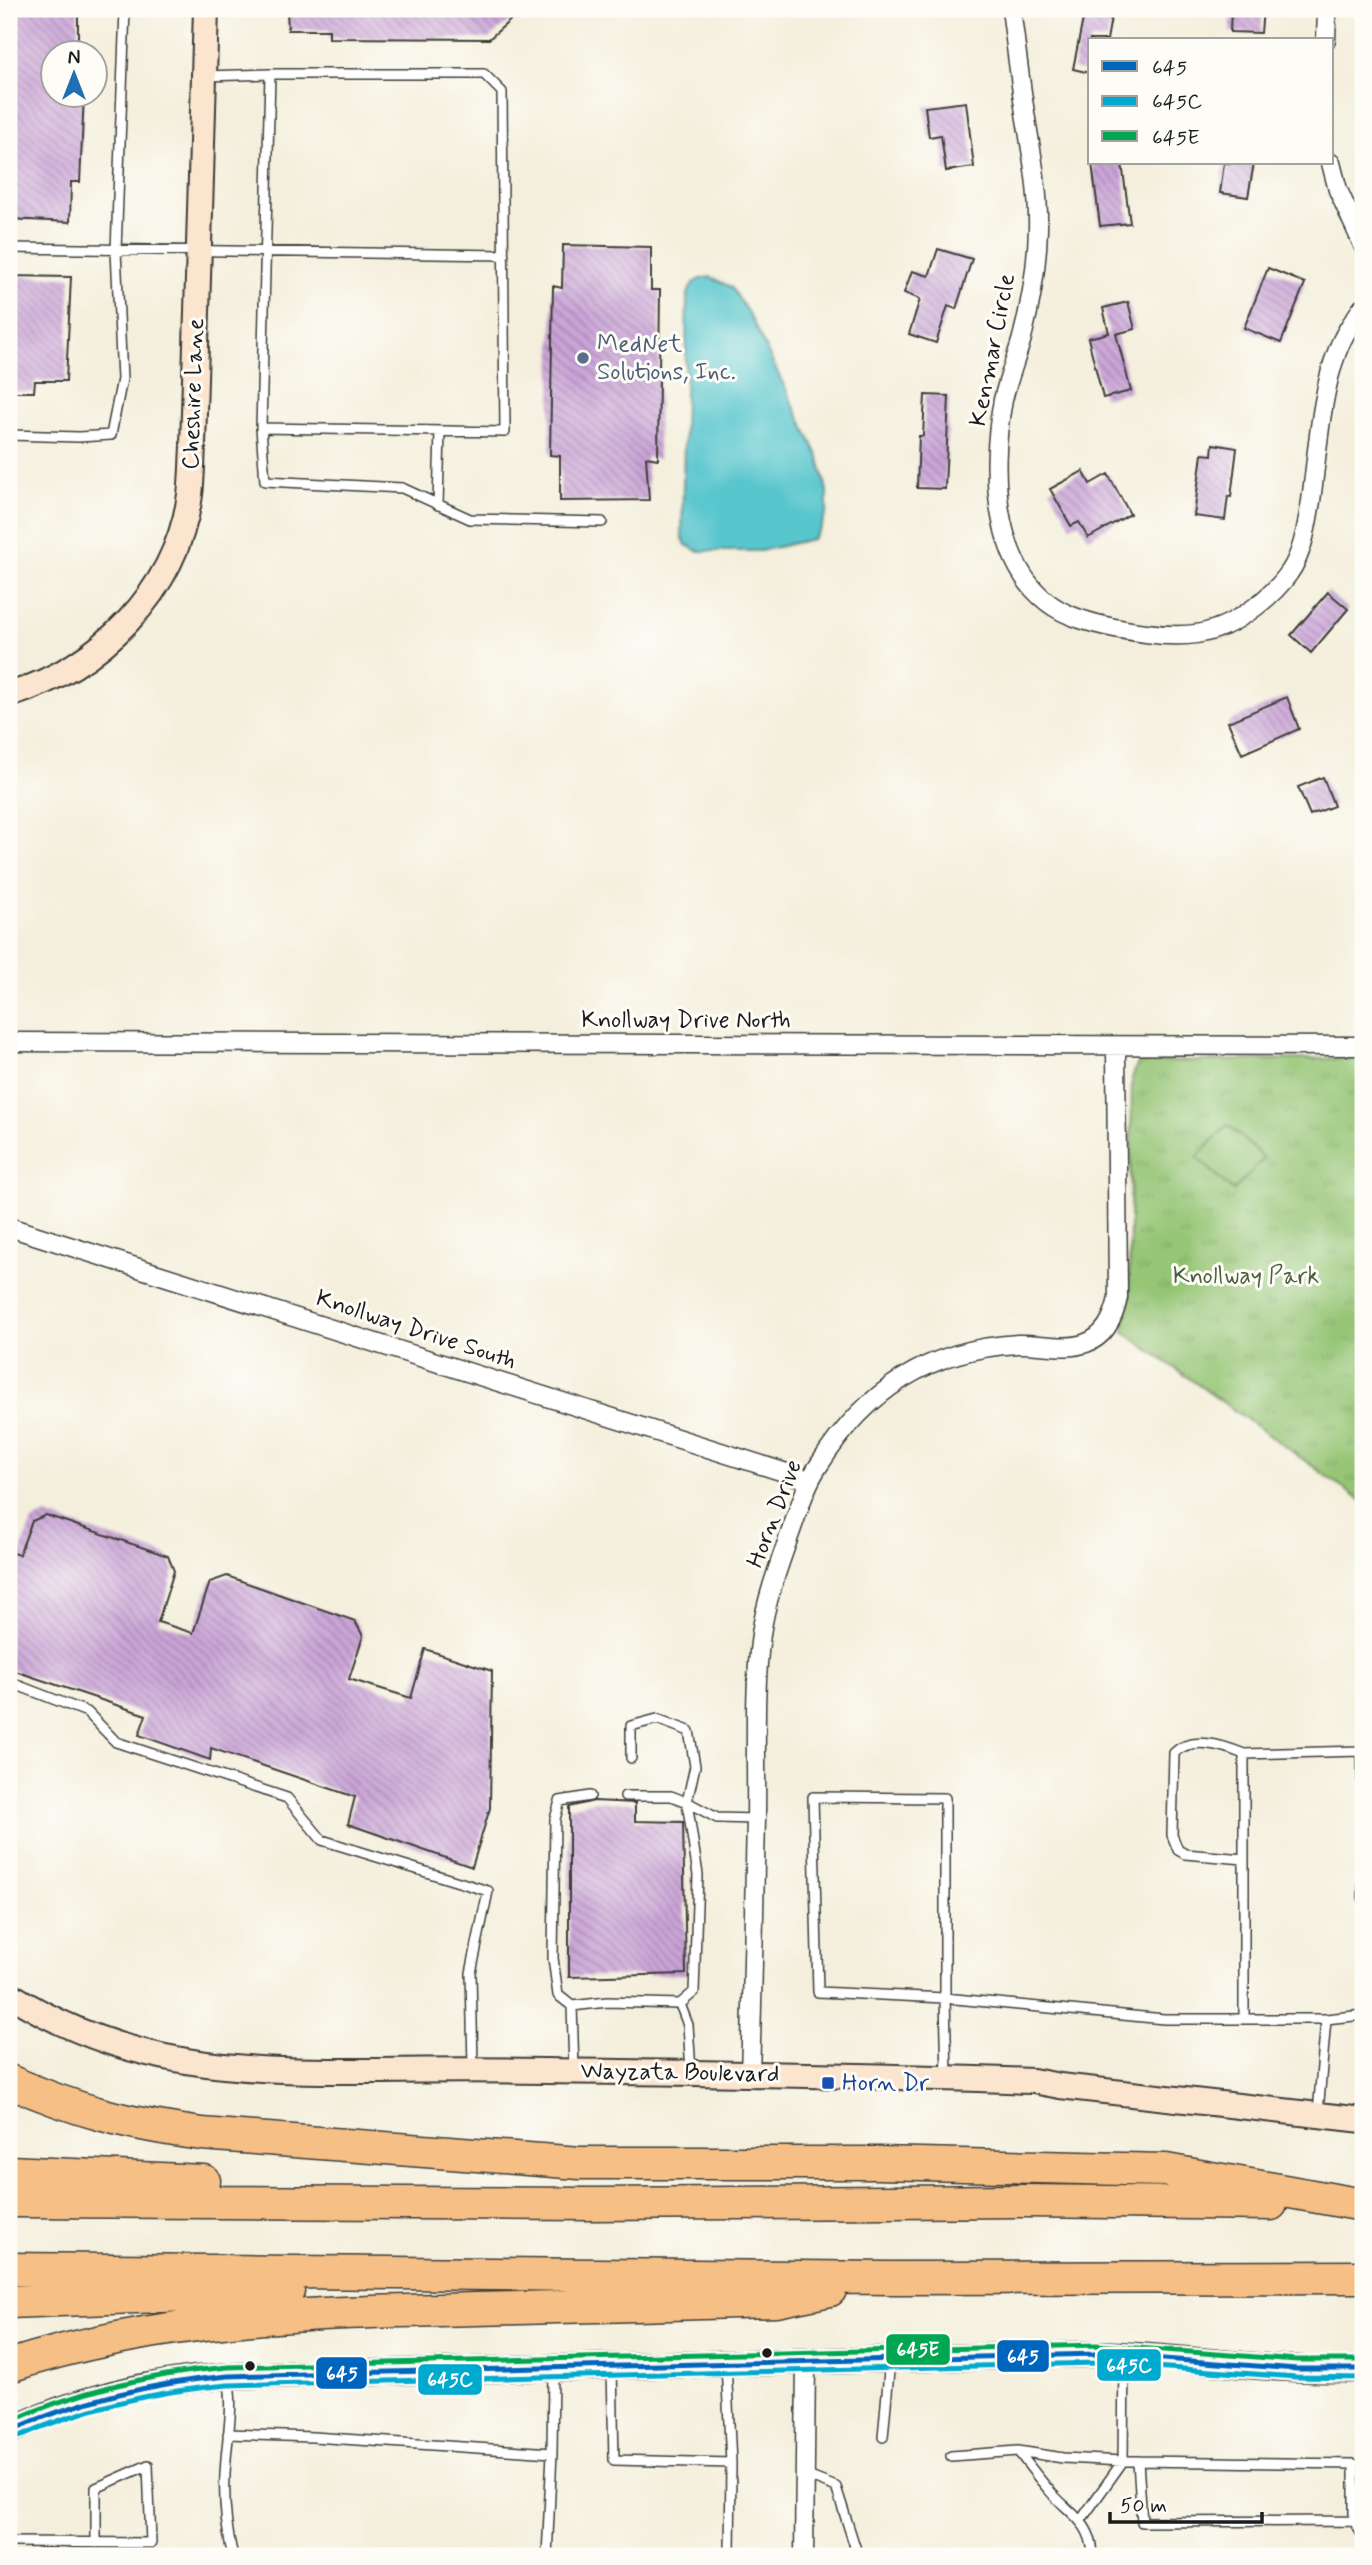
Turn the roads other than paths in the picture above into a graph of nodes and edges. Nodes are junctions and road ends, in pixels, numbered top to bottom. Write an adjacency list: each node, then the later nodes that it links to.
1 (125, 9): 11 (lane)
2 (205, 9): 7 (street, Cheshire Lane)
3 (1011, 9): 15 (street, Kenmar Circle)
4 (1327, 9): 5 (street)
5 (1326, 38)
6 (270, 74): 7 (lane); 13 (lane); 14 (lane)
7 (203, 76): 12 (street, Cheshire Lane)
8 (1331, 164): 9 (street)
9 (1363, 245)
10 (9, 248): 11 (lane)
11 (116, 251): 12 (lane); 18 (lane)
12 (198, 251): 13 (lane); 21 (street, Cheshire Lane)
13 (265, 254): 14 (lane); 16 (lane)
14 (503, 255): 17 (lane)
15 (1363, 307)
16 (261, 428): 17 (lane); 19 (lane)
17 (440, 431): 19 (lane)
18 (9, 435)
19 (438, 505): 20 (lane)
20 (602, 522)
21 (9, 695)
22 (9, 1042): 24 (street, Knollway Drive North)
23 (1363, 1046): 24 (street, Knollway Drive North)
24 (1116, 1047): 26 (street, Horn Drive)
25 (9, 1227): 26 (street, Knollway Drive South)
26 (809, 1480): 33 (street, Horn Drive)
27 (9, 1682): 43 (lane)
28 (1244, 1754): 34 (lane); 34 (lane); 35 (lane)
29 (631, 1758): 32 (lane)
30 (590, 1796): 39 (lane)
31 (625, 1796): 32 (lane)
32 (687, 1802): 33 (lane); 38 (lane)
33 (756, 1819): 46 (street, Horn Drive)
34 (1244, 1859): 41 (lane)
35 (1363, 1898)
36 (9, 1994): 43 (street, Wayzata Boulevard)
37 (945, 1998): 37 (lane); 41 (lane); 47 (lane)
38 (680, 2004): 39 (lane); 45 (lane)
39 (572, 2006): 44 (lane)
40 (1363, 2015): 42 (lane)
41 (1244, 2019): 42 (lane)
42 (1326, 2019): 49 (lane)
43 (473, 2070): 44 (street, Wayzata Boulevard)
44 (574, 2071): 45 (street, Wayzata Boulevard)
45 (691, 2072): 46 (street, Wayzata Boulevard)
46 (750, 2073): 47 (street, Wayzata Boulevard)
47 (947, 2078): 49 (street, Wayzata Boulevard)
48 (9, 2081): 54 (highway)
49 (1318, 2115): 50 (street, Wayzata Boulevard)
50 (1363, 2120)
51 (9, 2172): 53 (highway)
52 (9, 2201): 53 (highway)
53 (593, 2204): 54 (highway)
54 (1363, 2205)
55 (9, 2269): 56 (highway)
56 (608, 2274): 58 (highway); 59 (highway)
57 (1363, 2277): 58 (highway)
58 (890, 2278): 64 (highway)
59 (9, 2302)
60 (1124, 2355): 61 (street); 67 (street); 75 (lane)
61 (890, 2359): 62 (street); 71 (lane)
62 (806, 2361): 63 (street); 78 (street)
63 (726, 2362): 65 (street); 77 (lane)
64 (9, 2366)
65 (612, 2366): 66 (street); 77 (lane)
66 (552, 2367): 68 (street); 73 (lane)
67 (1363, 2369)
68 (228, 2376): 69 (street); 70 (lane)
69 (9, 2431)
70 (228, 2434): 73 (lane); 84 (lane)
71 (883, 2437)
72 (1018, 2451): 74 (lane); 75 (lane); 79 (lane)
73 (552, 2453): 85 (lane)
74 (951, 2456)
75 (1123, 2461): 76 (lane); 79 (lane)
76 (1138, 2461): 80 (lane); 80 (lane)
77 (731, 2463): 86 (lane)
78 (805, 2475): 87 (street); 88 (lane)
79 (1081, 2520): 89 (lane)
80 (1354, 2521): 81 (lane)
81 (1363, 2536)
82 (9, 2542): 83 (lane)
83 (96, 2543): 83 (lane)
84 (233, 2556)
85 (547, 2556)
86 (730, 2556)
87 (804, 2556)
88 (858, 2556)
89 (1093, 2556)

